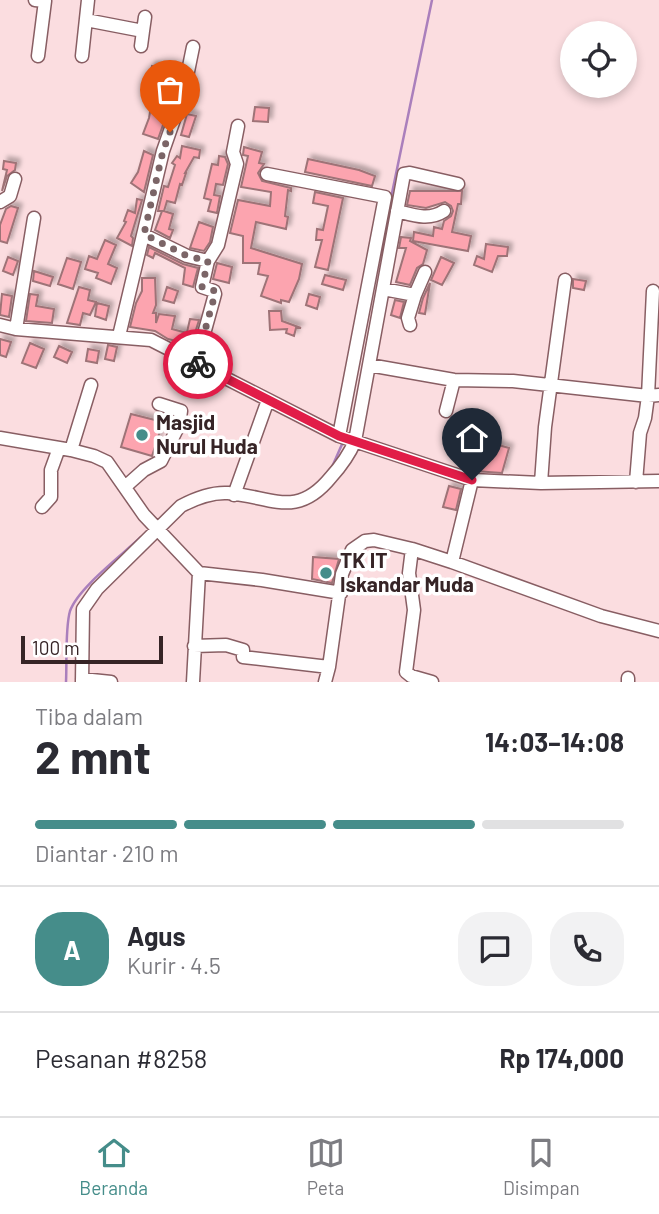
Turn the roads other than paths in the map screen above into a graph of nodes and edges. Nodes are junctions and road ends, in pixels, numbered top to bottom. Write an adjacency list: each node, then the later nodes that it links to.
1 (42, 0): 6 (street)
2 (89, 0): 3 (street)
3 (86, 20): 4 (street); 7 (street)
4 (141, 46)
5 (193, 47): 16 (street)
6 (38, 55)
7 (82, 56)
8 (238, 126): 17 (street)
9 (267, 174): 36 (street)
10 (15, 179): 12 (street)
11 (458, 184): 13 (street)
12 (0, 202)
13 (397, 211): 14 (street); 20 (street)
14 (444, 211)
15 (34, 218): 25 (street)
16 (144, 234): 17 (street); 26 (street)
17 (208, 261): 27 (street)
18 (425, 272): 22 (street)
19 (565, 280): 31 (street)
20 (383, 289): 22 (street); 28 (street)
21 (653, 292): 32 (street)
22 (415, 295): 24 (street)
23 (0, 325): 25 (street)
24 (410, 325)
25 (16, 328): 26 (street)
26 (119, 336): 27 (street)
27 (196, 363): 33 (street)
28 (369, 365): 29 (street); 38 (street)
29 (454, 380): 31 (street); 35 (street)
30 (91, 384): 39 (street)
31 (550, 386): 32 (street); 43 (street)
32 (654, 396): 42 (street)
33 (268, 400): 36 (street); 45 (street)
34 (159, 404): 44 (street)
35 (446, 411)
36 (339, 436): 38 (street)
37 (0, 438): 39 (street)
38 (355, 441): 40 (street); 45 (street)
39 (65, 449): 44 (street); 46 (street)
40 (472, 480): 43 (street); 49 (street)
41 (659, 481): 42 (street)
42 (636, 482): 43 (street)
43 (541, 484)
44 (126, 486): 47 (street)
45 (234, 495): 47 (street)
46 (42, 507)
47 (159, 530): 50 (street); 55 (street)
48 (412, 548): 49 (street); 51 (street); 59 (street)
49 (452, 562): 52 (street)
50 (200, 573): 51 (street); 53 (street)
51 (341, 593): 54 (street)
52 (659, 631)
53 (194, 646): 54 (street); 57 (street)
54 (329, 667): 58 (street)
55 (82, 681): 56 (street)
56 (111, 682)
57 (193, 682)
58 (325, 682)
59 (432, 682)

